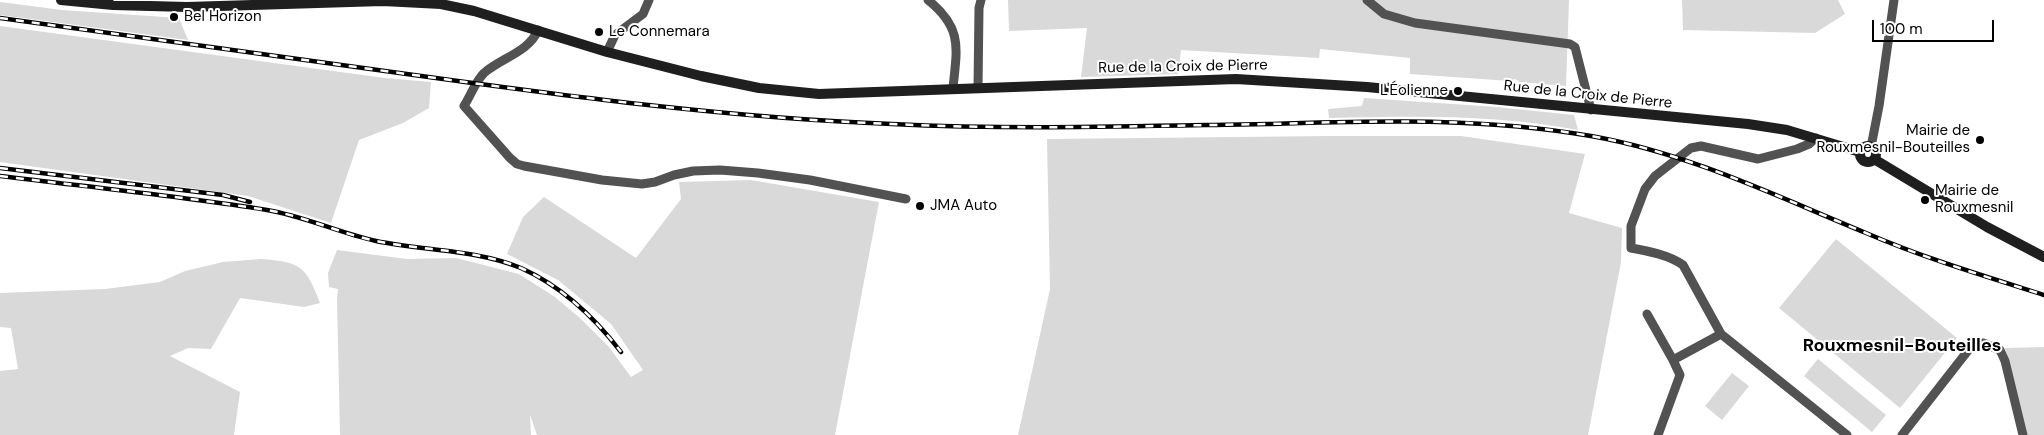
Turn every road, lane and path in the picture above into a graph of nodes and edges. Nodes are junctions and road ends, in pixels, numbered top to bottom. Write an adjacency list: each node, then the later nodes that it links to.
1 (61, 0): 7 (main road, Rue de la Croix de Pierre)
2 (649, 0): 9 (street)
3 (928, 0): 11 (street)
4 (980, 0): 10 (street)
5 (1367, 0): 12 (street)
6 (1894, 0): 14 (street)
7 (210, 3): 8 (main road, Rue de la Croix de Pierre)
8 (538, 30): 9 (main road, Rue de la Croix de Pierre); 17 (street)
9 (607, 52): 11 (main road, Rue de la Croix de Pierre)
10 (978, 87): 11 (main road, Rue de la Croix de Pierre); 12 (main road, Rue de la Croix de Pierre)
11 (953, 88)
12 (1591, 110): 13 (main road, Rue de la Croix de Pierre)
13 (1816, 138): 15 (main road, Rue de la Croix de Pierre); 20 (street)
14 (1871, 146): 15 (main road); 16 (main road)
15 (1860, 152): 16 (main road)
16 (1874, 159): 18 (main road)
17 (906, 199)
18 (2044, 257)
19 (1647, 314): 21 (street)
20 (1721, 334): 21 (street); 23 (street)
21 (1673, 360): 22 (street)
22 (1658, 435)
23 (1847, 435)
24 (1902, 435): 25 (street)
25 (2023, 435)

